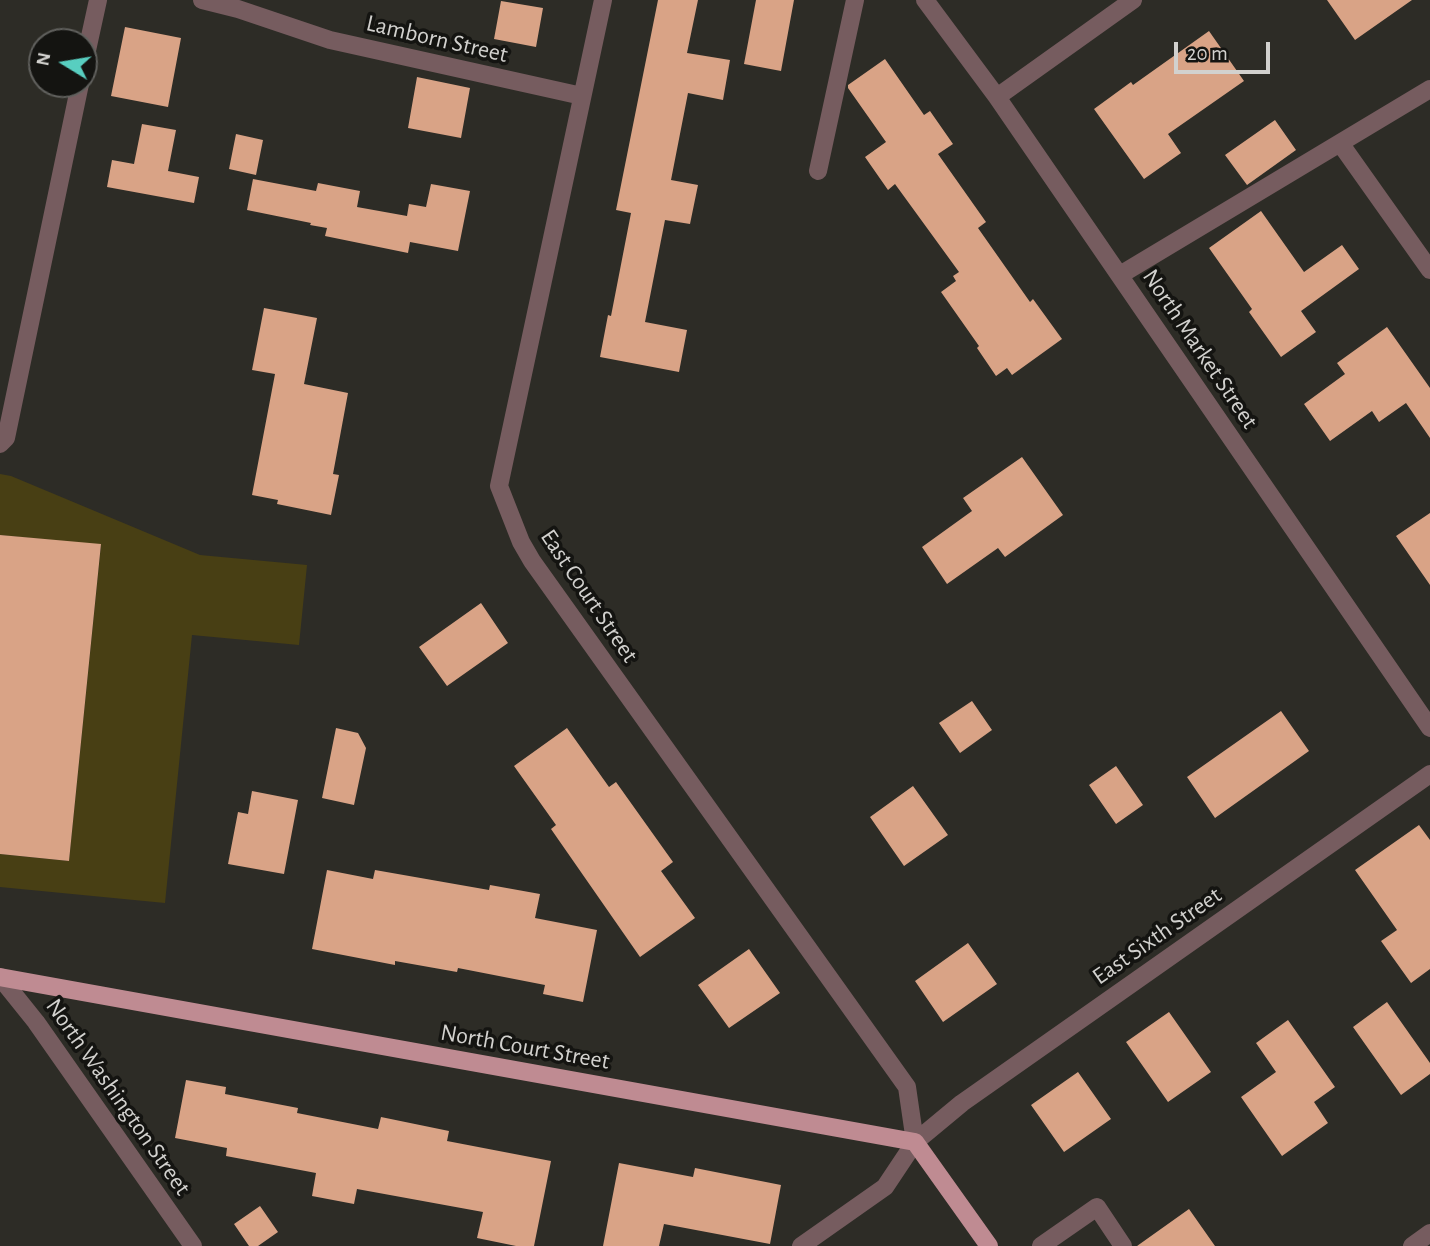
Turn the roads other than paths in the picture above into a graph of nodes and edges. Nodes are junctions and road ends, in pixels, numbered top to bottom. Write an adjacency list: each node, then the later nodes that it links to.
1 (98, 0): 7 (street)
2 (202, 0): 9 (street, Lamborn Street)
3 (603, 0): 9 (street, East Court Street)
4 (855, 0): 13 (street)
5 (925, 0): 10 (street, North Market Street)
6 (1133, 0): 10 (street)
7 (92, 28)
8 (1430, 89): 12 (street)
9 (582, 96): 20 (street, East Court Street)
10 (997, 97): 15 (street, North Market Street)
11 (77, 98): 16 (street)
12 (1340, 143): 14 (street); 15 (street)
13 (818, 171)
14 (1430, 270)
15 (1120, 275): 17 (street, North Market Street)
16 (0, 444)
17 (1430, 728)
18 (1430, 774): 20 (street, East Sixth Street)
19 (0, 977): 20 (main road, North Court Street); 22 (street, North Washington Street)
20 (915, 1142): 23 (street, East Sixth Street); 24 (main road)
21 (1430, 1233): 27 (street)
22 (193, 1246)
23 (802, 1246)
24 (989, 1246)
25 (1041, 1246): 26 (street)
26 (1124, 1246)
27 (1412, 1246)

